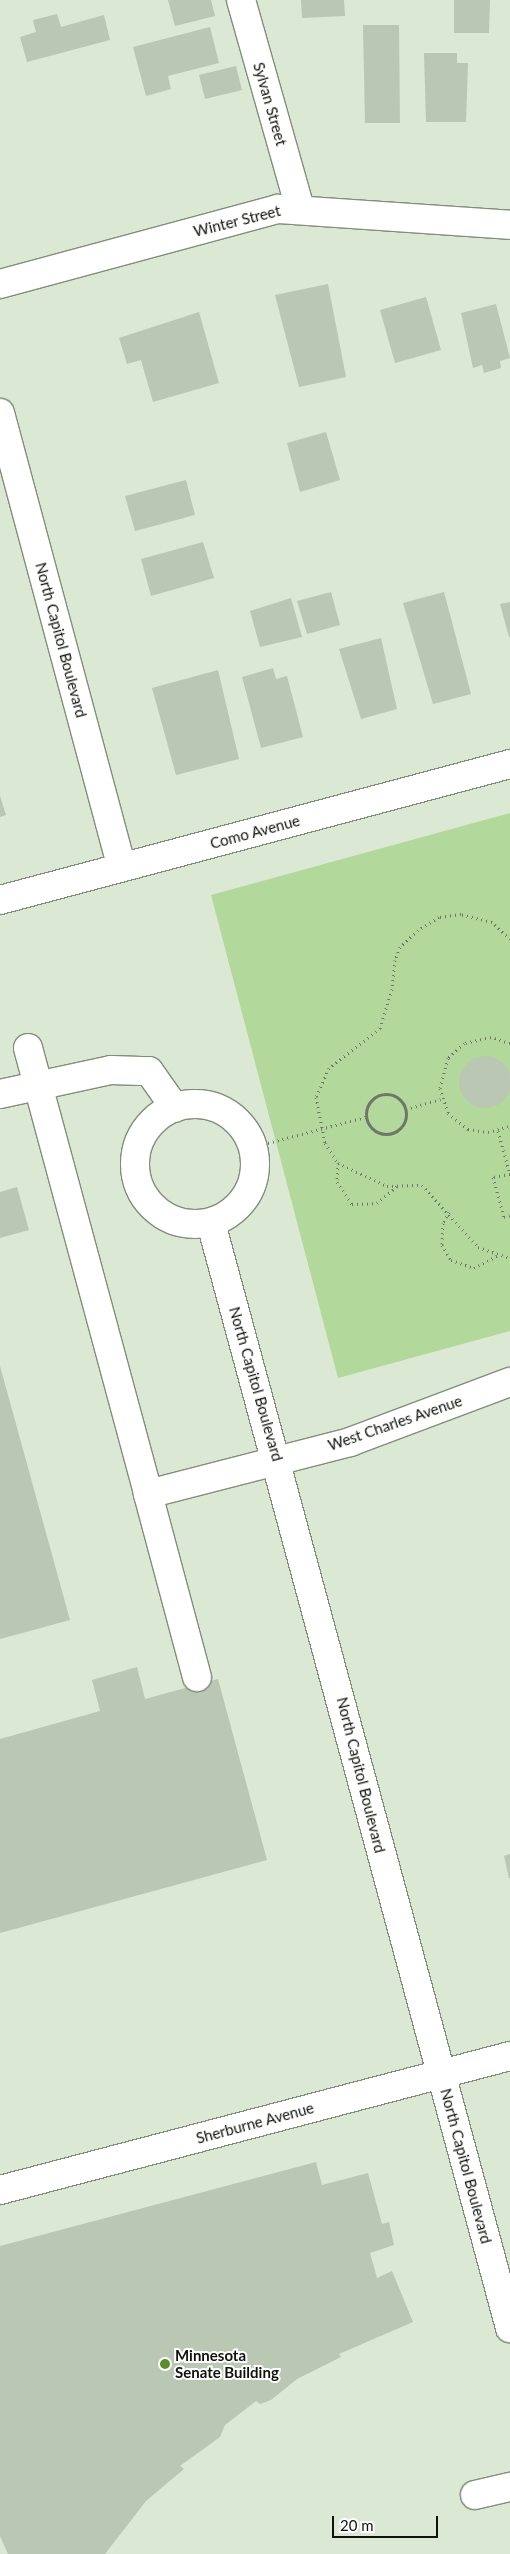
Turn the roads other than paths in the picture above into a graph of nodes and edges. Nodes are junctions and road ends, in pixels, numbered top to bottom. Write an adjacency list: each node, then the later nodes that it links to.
1 (241, 0): 2 (street, Sylvan Street)
2 (300, 209): 3 (street, Winter Street); 4 (street, Winter Street)
3 (510, 224)
4 (0, 284)
5 (0, 413): 7 (street, North Capitol Boulevard)
6 (510, 764): 7 (street, Como Avenue)
7 (122, 867): 8 (street, Como Avenue)
8 (0, 900)
9 (28, 1048): 10 (street)
10 (37, 1084): 11 (street); 12 (street); 16 (street)
11 (0, 1094)
12 (175, 1108): 13 (street); 13 (street)
13 (211, 1223): 15 (street, North Capitol Boulevard)
14 (510, 1382): 15 (street, West Charles Avenue)
15 (278, 1458): 16 (street, West Charles Avenue); 19 (street, North Capitol Boulevard)
16 (148, 1494): 17 (street)
17 (197, 1677)
18 (510, 2056): 19 (street, Sherburne Avenue)
19 (441, 2073): 20 (street, Sherburne Avenue); 21 (street, North Capitol Boulevard)
20 (0, 2190)
21 (510, 2328)
22 (510, 2487): 23 (street)
23 (475, 2495)

